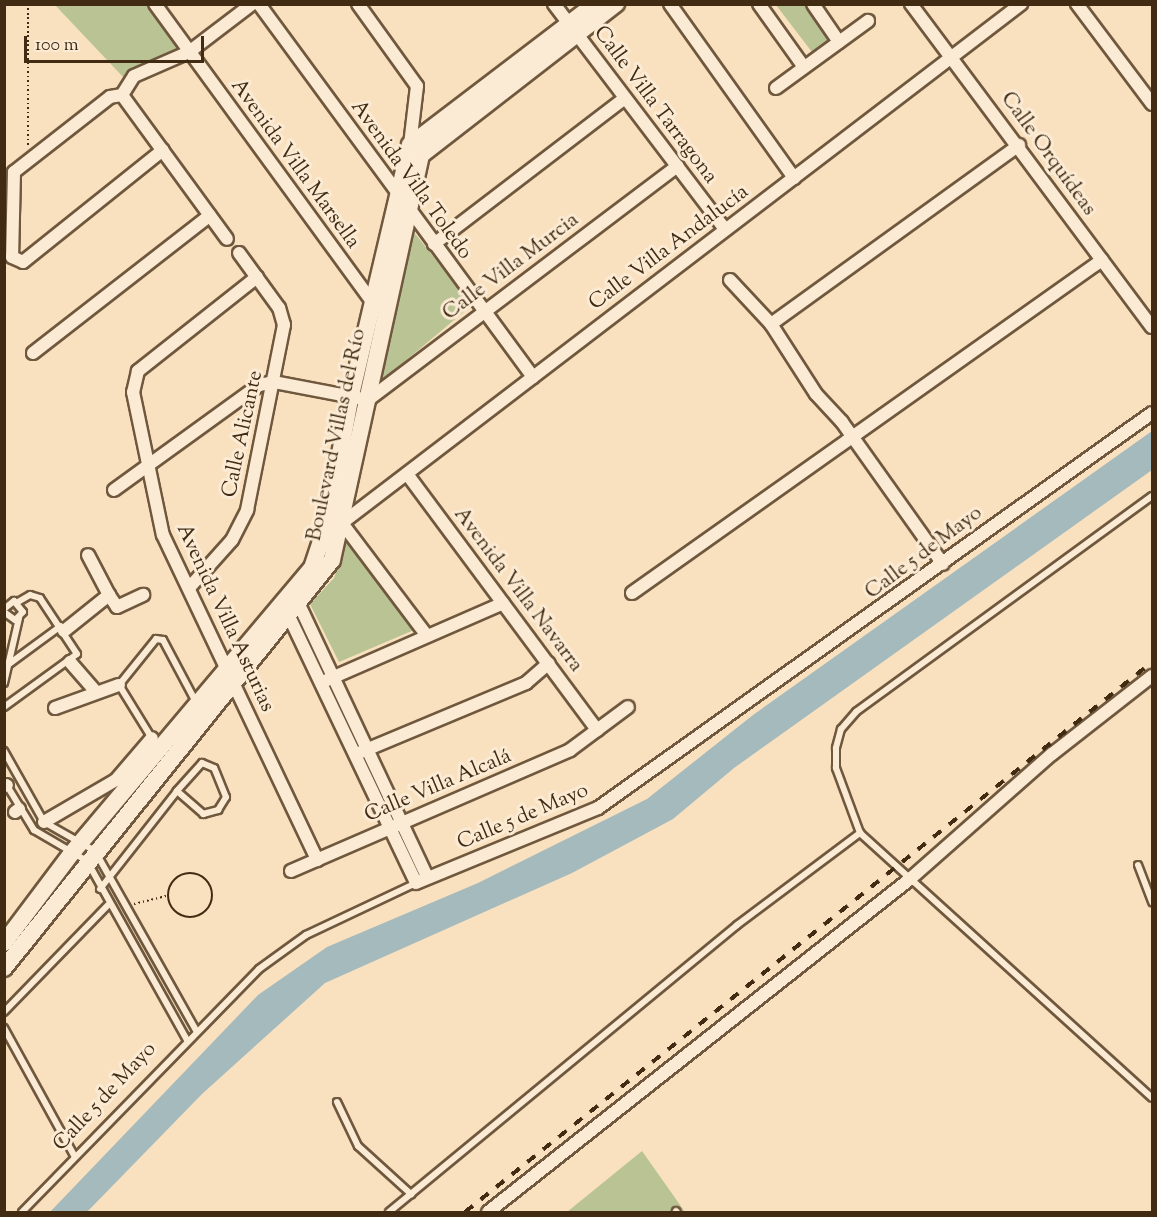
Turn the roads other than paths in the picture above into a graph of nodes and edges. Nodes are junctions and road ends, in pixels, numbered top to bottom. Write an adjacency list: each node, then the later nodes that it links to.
1 (154, 4): 17 (street, Avenida Villa Marsella)
2 (252, 4): 17 (street)
3 (259, 4): 29 (street, Avenida Villa Toledo)
4 (358, 4): 24 (street)
5 (554, 4): 15 (street, Calle Villa Tarragona)
6 (595, 4): 15 (street, Boulevard Villas del Río)
7 (616, 4): 15 (street, Boulevard Villas del Río)
8 (670, 4): 28 (street)
9 (759, 4): 19 (street)
10 (813, 4): 16 (street)
11 (911, 4): 18 (street, Calle Orquídeas)
12 (1021, 4): 18 (street, Calle Villa Andalucía)
13 (1077, 4): 23 (street)
14 (868, 21): 16 (street)
15 (573, 30): 22 (street, Calle Villa Tarragona); 24 (street, Boulevard Villas del Río); 30 (street, Boulevard Villas del Río)
16 (839, 42): 19 (street)
17 (189, 52): 21 (street); 39 (street, Avenida Villa Marsella)
18 (952, 57): 25 (street, Calle Orquídeas); 28 (street, Calle Villa Andalucía)
19 (804, 67): 20 (street)
20 (776, 88)
21 (122, 95): 26 (street); 26 (street)
22 (625, 98): 27 (street, Calle Villa Tarragona); 34 (street)
23 (1152, 104)
24 (410, 145): 29 (street, Boulevard Villas del Río)
25 (1018, 145): 36 (street, Calle Orquídeas); 41 (street)
26 (162, 150): 31 (street)
27 (677, 166): 32 (street, Calle Villa Tarragona); 40 (street, Calle Villa Murcia)
28 (794, 178): 32 (street, Calle Villa Andalucía)
29 (399, 196): 30 (street, Avenida Villa Toledo); 39 (street, Boulevard Villas del Río)
30 (409, 211): 34 (street, Avenida Villa Toledo); 39 (street, Boulevard Villas del Río)
31 (210, 215): 33 (street); 43 (street)
32 (725, 230): 44 (street, Calle Villa Andalucía)
33 (227, 239)
34 (434, 244): 40 (street, Avenida Villa Toledo)
35 (239, 253): 37 (street, Calle Alicante)
36 (1102, 260): 42 (street, Calle Orquídeas); 49 (street)
37 (257, 277): 45 (street, Calle Alicante); 50 (street, Avenida Villa Asturias)
38 (730, 280): 41 (street)
39 (380, 307): 46 (street, Boulevard Villas del Río); 47 (street, Boulevard Villas del Río)
40 (484, 312): 44 (street, Avenida Villa Toledo); 47 (street, Calle Villa Murcia)
41 (771, 324): 49 (street)
42 (1152, 327)
43 (33, 353)
44 (533, 377): 51 (street, Calle Villa Andalucía)
45 (274, 382): 46 (street); 50 (street); 57 (street, Calle Alicante)
46 (350, 399): 47 (street); 54 (street, Boulevard Villas del Río)
47 (368, 400): 54 (street, Boulevard Villas del Río)
48 (1152, 413): 56 (street, Calle 5 de Mayo)
49 (852, 436): 56 (street); 58 (street)
50 (145, 467): 52 (street); 57 (street, Avenida Villa Asturias)
51 (407, 474): 54 (street, Calle Villa Andalucía); 62 (street, Avenida Villa Navarra)
52 (114, 490)
53 (1152, 496): 95 (lane)
54 (335, 521): 63 (street, Boulevard Villas del Río); 67 (street)
55 (88, 555): 59 (street)
56 (943, 564): 100 (street, Calle 5 de Mayo)
57 (189, 588): 71 (street, Avenida Villa Asturias)
58 (632, 593)
59 (110, 595): 60 (street); 66 (street)
60 (143, 595)
61 (18, 602): 64 (lane); 65 (lane); 66 (lane)
62 (503, 603): 67 (street); 69 (street, Avenida Villa Navarra)
63 (291, 604): 71 (street, Boulevard Villas del Río); 73 (street); 74 (street, Boulevard Villas del Río); 76 (street)
64 (5, 614): 65 (lane)
65 (19, 618): 70 (lane)
66 (63, 629): 68 (lane); 70 (lane)
67 (427, 636): 73 (street)
68 (70, 662): 78 (street); 79 (lane)
69 (549, 663): 83 (street, Avenida Villa Navarra); 85 (street)
70 (8, 665): 75 (lane)
71 (226, 667): 74 (street, Avenida Villa Asturias); 82 (street, Boulevard Villas del Río)
72 (1152, 676): 102 (street)
73 (334, 677): 76 (street); 85 (street)
74 (234, 682): 82 (street, Boulevard Villas del Río); 97 (street, Avenida Villa Asturias)
75 (4, 683)
76 (321, 683): 87 (street)
77 (119, 685): 78 (street); 82 (lane); 84 (lane)
78 (96, 692): 81 (street)
79 (4, 707)
80 (628, 707): 83 (street, Calle Villa Alcalá)
81 (55, 708)
82 (202, 709): 84 (street, Boulevard Villas del Río); 96 (street, Boulevard Villas del Río)
83 (597, 730): 92 (street, Calle Villa Alcalá)
84 (155, 743): 93 (street); 96 (street, Boulevard Villas del Río)
85 (368, 750): 87 (street); 92 (street)
86 (4, 751): 90 (lane)
87 (355, 755): 94 (street)
88 (6, 784): 91 (lane)
89 (177, 791): 89 (lane); 101 (lane)
90 (32, 802): 91 (lane); 93 (lane)
91 (17, 810): 93 (lane)
92 (402, 823): 94 (street, Calle Villa Alcalá); 100 (street)
93 (39, 826): 96 (lane); 96 (lane)
94 (390, 829): 97 (street, Calle Villa Alcalá); 103 (street)
95 (860, 833): 102 (lane); 116 (lane)
96 (83, 852): 101 (lane); 104 (lane); 107 (street, Boulevard Villas del Río); 108 (street, Boulevard Villas del Río)
97 (317, 860): 99 (street, Calle Villa Alcalá)
98 (1138, 865): 105 (lane)
99 (291, 871)
100 (428, 877): 103 (street, Calle 5 de Mayo)
101 (110, 878): 104 (lane); 111 (lane)
102 (910, 879): 113 (lane); 119 (street)
103 (416, 884): 111 (lane, Calle 5 de Mayo)
104 (100, 889): 106 (lane)
105 (1152, 902)
106 (108, 904): 109 (lane); 112 (lane)
107 (4, 943)
108 (4, 968)
109 (4, 1012)
110 (4, 1028): 115 (lane)
111 (196, 1030): 112 (lane, Calle 5 de Mayo)
112 (187, 1040): 115 (lane, Calle 5 de Mayo)
113 (1152, 1098)
114 (337, 1102): 116 (lane)
115 (75, 1157): 117 (lane, Calle 5 de Mayo)
116 (411, 1194): 118 (lane)
117 (22, 1212)
118 (389, 1212)
119 (488, 1212)

